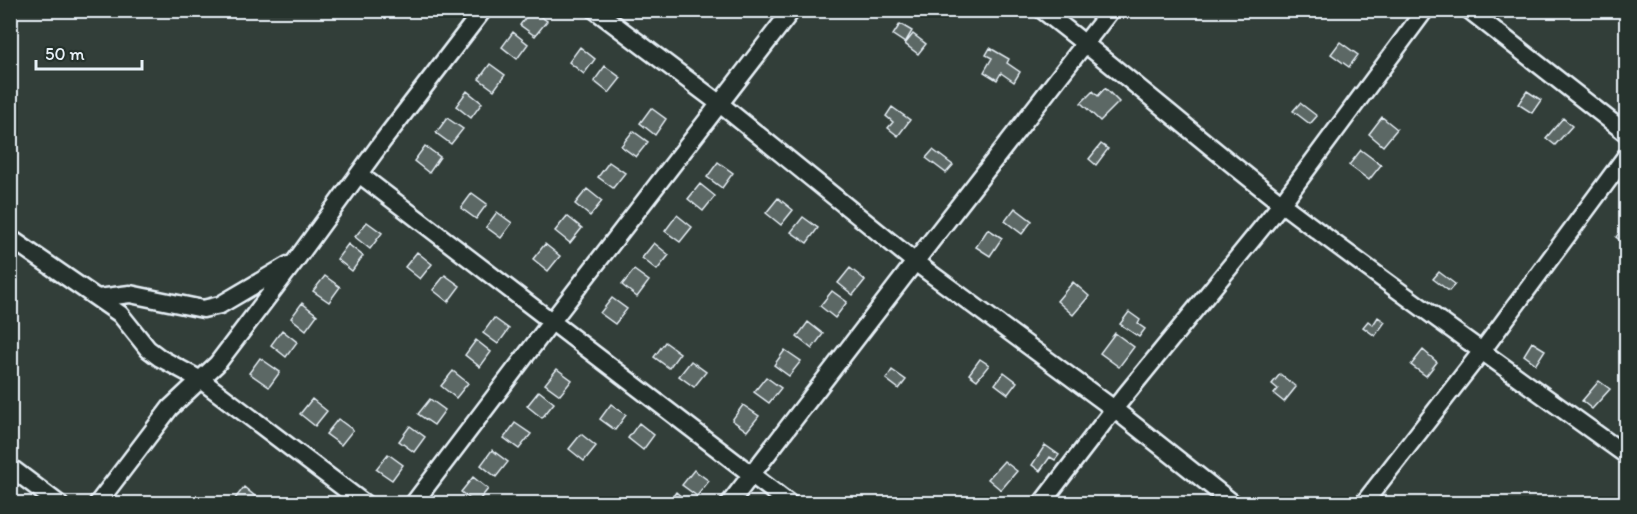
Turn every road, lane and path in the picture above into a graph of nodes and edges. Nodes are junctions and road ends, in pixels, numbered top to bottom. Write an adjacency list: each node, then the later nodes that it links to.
1 (483, 10): 12 (street)
2 (595, 10): 9 (street)
3 (792, 10): 9 (street)
4 (1042, 10): 8 (street)
5 (1111, 10): 8 (street)
6 (1425, 10): 13 (street)
7 (1469, 10): 10 (street)
8 (1085, 43): 13 (street); 16 (street)
9 (720, 104): 16 (street); 18 (street)
10 (1626, 133)
11 (1626, 156): 19 (street)
12 (359, 174): 15 (street); 18 (street)
13 (1282, 203): 19 (street); 21 (street)
14 (10, 238): 17 (street)
15 (296, 260): 17 (street); 20 (street)
16 (915, 262): 21 (street); 24 (street)
17 (98, 298): 20 (street)
18 (552, 321): 24 (street); 28 (street)
19 (1482, 351): 22 (street); 33 (street)
20 (201, 380): 26 (street); 27 (street)
21 (1114, 409): 31 (street); 32 (street)
22 (1626, 455)
23 (10, 467): 25 (street)
24 (752, 474): 29 (street); 30 (street)
25 (59, 504)
26 (97, 504)
27 (365, 504)
28 (413, 504)
29 (729, 504)
30 (790, 504)
31 (1041, 504)
32 (1234, 504)
33 (1363, 504)

